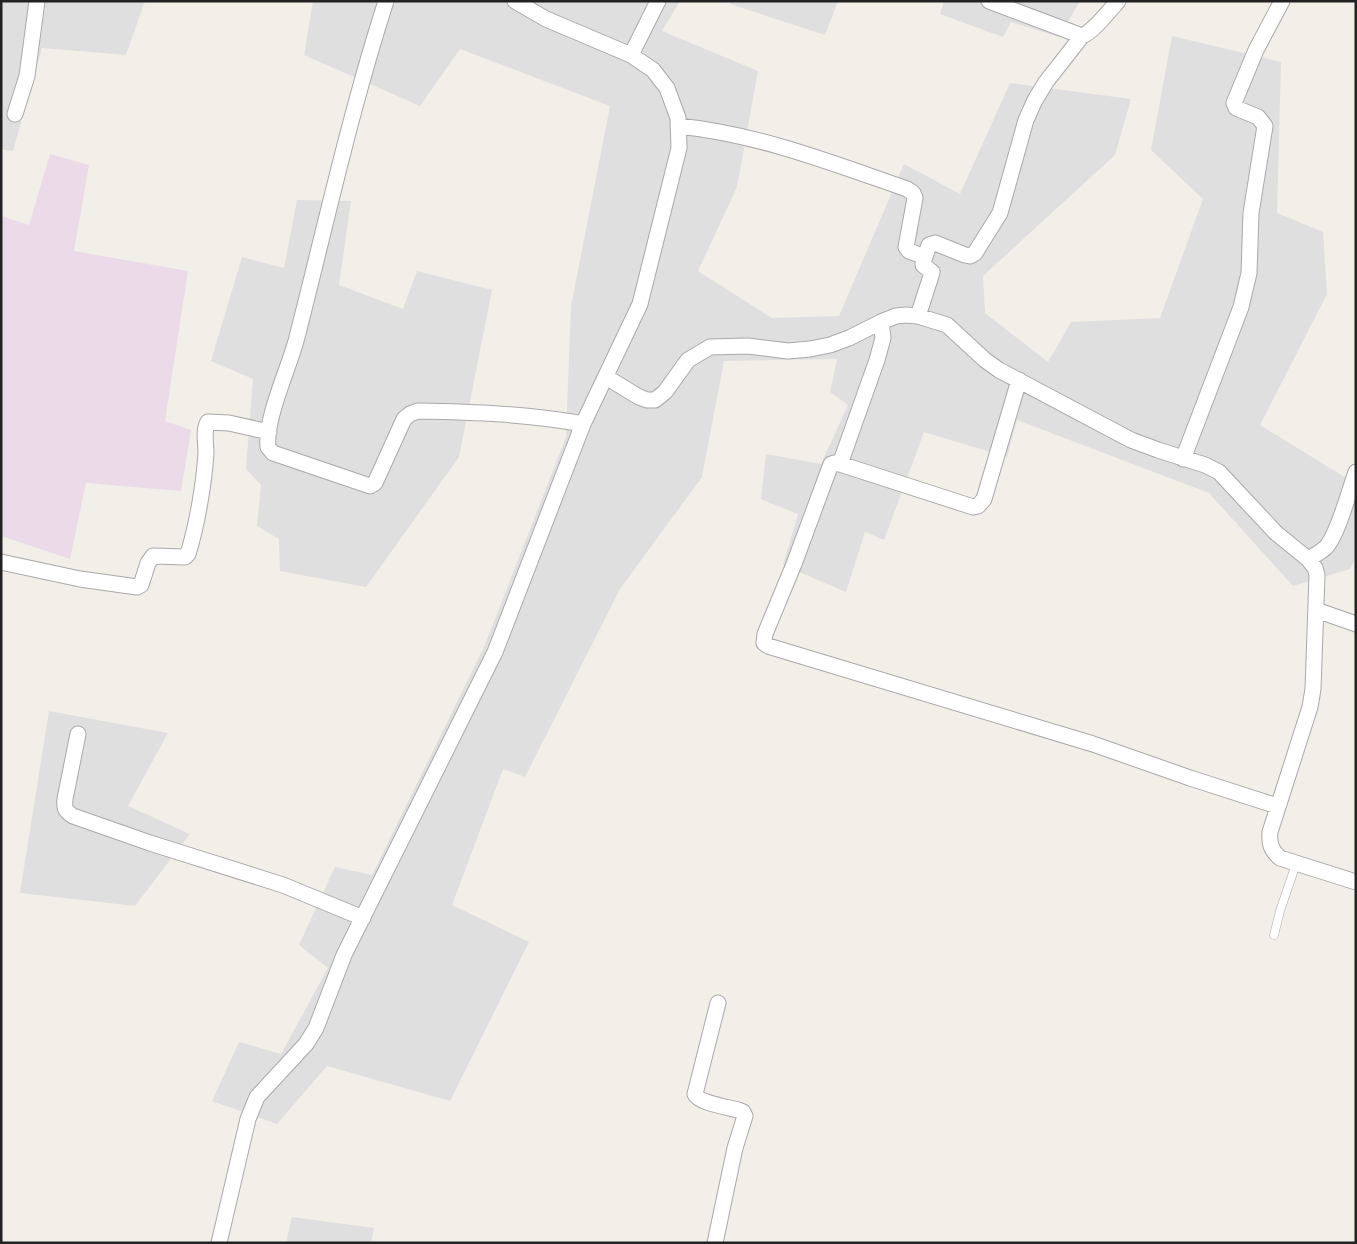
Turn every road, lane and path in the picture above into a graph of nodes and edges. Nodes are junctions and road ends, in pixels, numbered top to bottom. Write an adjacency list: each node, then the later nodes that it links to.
1 (38, 1): 10 (street)
2 (386, 1): 18 (street)
3 (515, 1): 9 (street)
4 (658, 1): 9 (street)
5 (989, 1): 8 (street)
6 (1118, 1): 8 (street)
7 (1282, 1): 19 (street)
8 (1082, 36): 12 (street)
9 (631, 55): 11 (street)
10 (15, 114)
11 (678, 126): 12 (street); 15 (street)
12 (925, 257): 13 (street)
13 (918, 316): 14 (street); 16 (street)
14 (880, 322): 15 (street); 20 (street)
15 (606, 377): 17 (street)
16 (1019, 380): 19 (street); 20 (street)
17 (583, 424): 18 (street); 30 (street)
18 (269, 432): 23 (street)
19 (1183, 459): 22 (street)
20 (840, 464): 27 (street)
21 (1356, 472): 22 (street)
22 (1308, 559): 24 (street)
23 (1, 562)
24 (1316, 610): 25 (street); 27 (street)
25 (1356, 624)
26 (78, 734): 30 (street)
27 (1277, 806): 28 (street)
28 (1296, 864): 29 (street); 31 (lane)
29 (1356, 882)
30 (362, 918): 33 (street)
31 (1274, 935)
32 (718, 1003): 34 (street)
33 (219, 1243)
34 (714, 1243)

